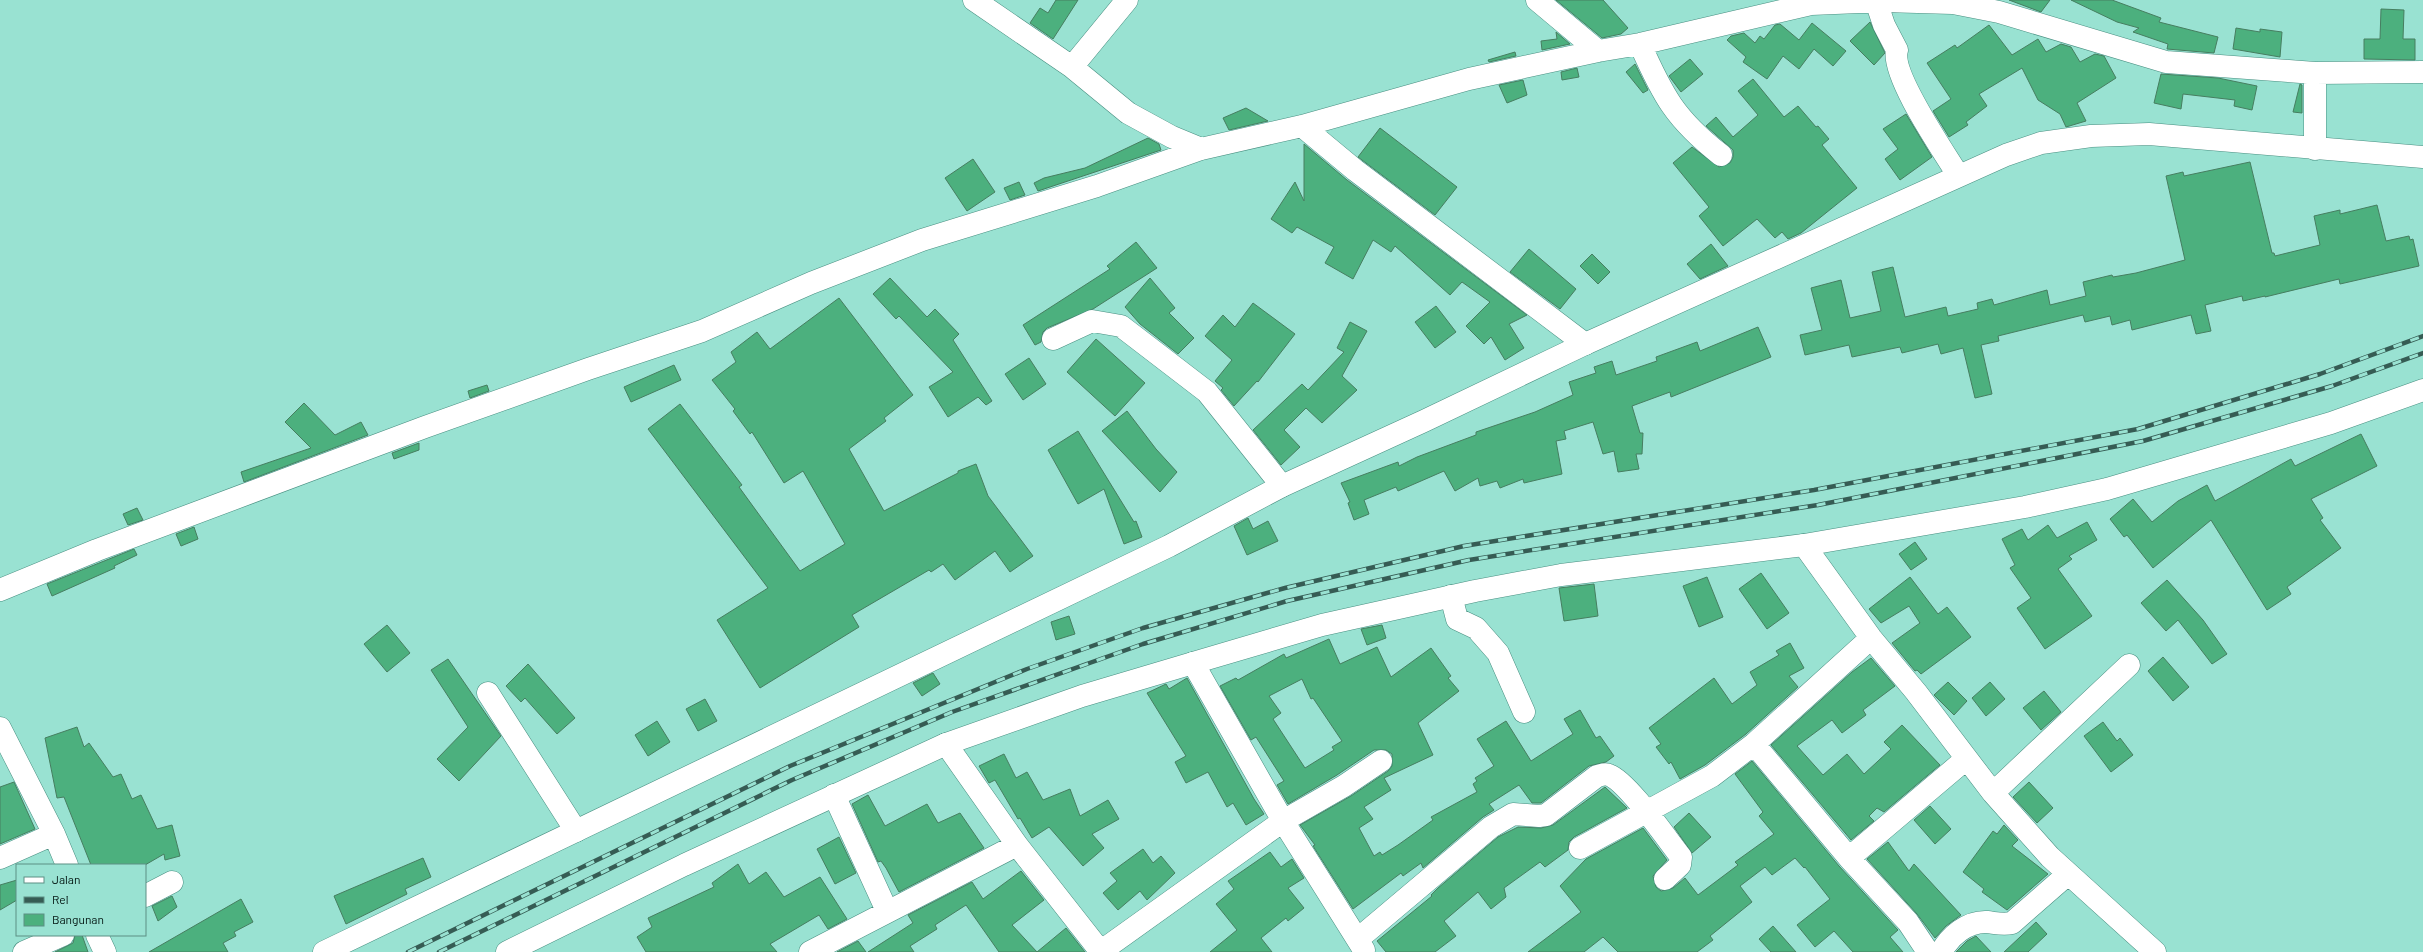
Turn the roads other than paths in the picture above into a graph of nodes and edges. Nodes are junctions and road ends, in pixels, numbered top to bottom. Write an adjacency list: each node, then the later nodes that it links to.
1 (974, 0): 8 (street)
2 (1127, 0): 8 (street)
3 (1537, 0): 7 (street)
4 (1876, 1): 5 (street); 6 (street); 16 (street)
5 (1951, 2): 10 (street)
6 (1640, 44): 7 (street); 14 (street)
7 (1598, 51): 11 (street)
8 (1072, 67): 12 (street)
9 (2423, 72): 10 (street)
10 (2315, 73): 13 (street)
11 (1302, 126): 12 (street); 18 (street)
12 (1201, 149): 22 (street)
13 (2315, 149): 15 (street); 16 (street)
14 (1721, 155)
15 (2423, 157)
16 (1958, 175): 18 (street)
17 (1053, 339): 20 (street)
18 (1586, 344): 20 (street)
19 (2423, 390): 21 (street)
20 (1282, 486): 38 (street)
21 (1804, 545): 23 (street); 24 (street)
22 (0, 590)
23 (1452, 596): 25 (street); 28 (street)
24 (1871, 638): 31 (street); 32 (street)
25 (1193, 663): 30 (street); 37 (street)
26 (2129, 665): 34 (street)
27 (488, 693): 38 (street)
28 (1524, 712)
29 (0, 728): 39 (street)
30 (946, 744): 35 (street); 40 (street)
31 (1754, 744): 36 (street); 43 (street)
32 (1966, 759): 34 (street); 43 (street)
33 (1381, 761): 37 (street)
34 (1992, 793): 45 (street)
35 (834, 795): 49 (street); 56 (street)
36 (1644, 811): 41 (street); 46 (street); 52 (street)
37 (1283, 821): 52 (street); 58 (street)
38 (576, 831): 55 (street)
39 (54, 834): 42 (street); 44 (street)
40 (1017, 845): 49 (street); 58 (street)
41 (1580, 848)
42 (0, 858)
43 (1849, 858): 59 (street)
44 (67, 864)
45 (2068, 874): 60 (street); 61 (street)
46 (1665, 879)
47 (172, 882): 48 (street)
48 (146, 895)
49 (887, 911): 57 (street)
50 (61, 936): 53 (street)
51 (97, 936): 54 (street)
52 (1361, 946)
53 (24, 952)
54 (105, 952)
55 (324, 952)
56 (508, 952)
57 (810, 952)
58 (1100, 952)
59 (1928, 952)
60 (1941, 952)
61 (2154, 952)

